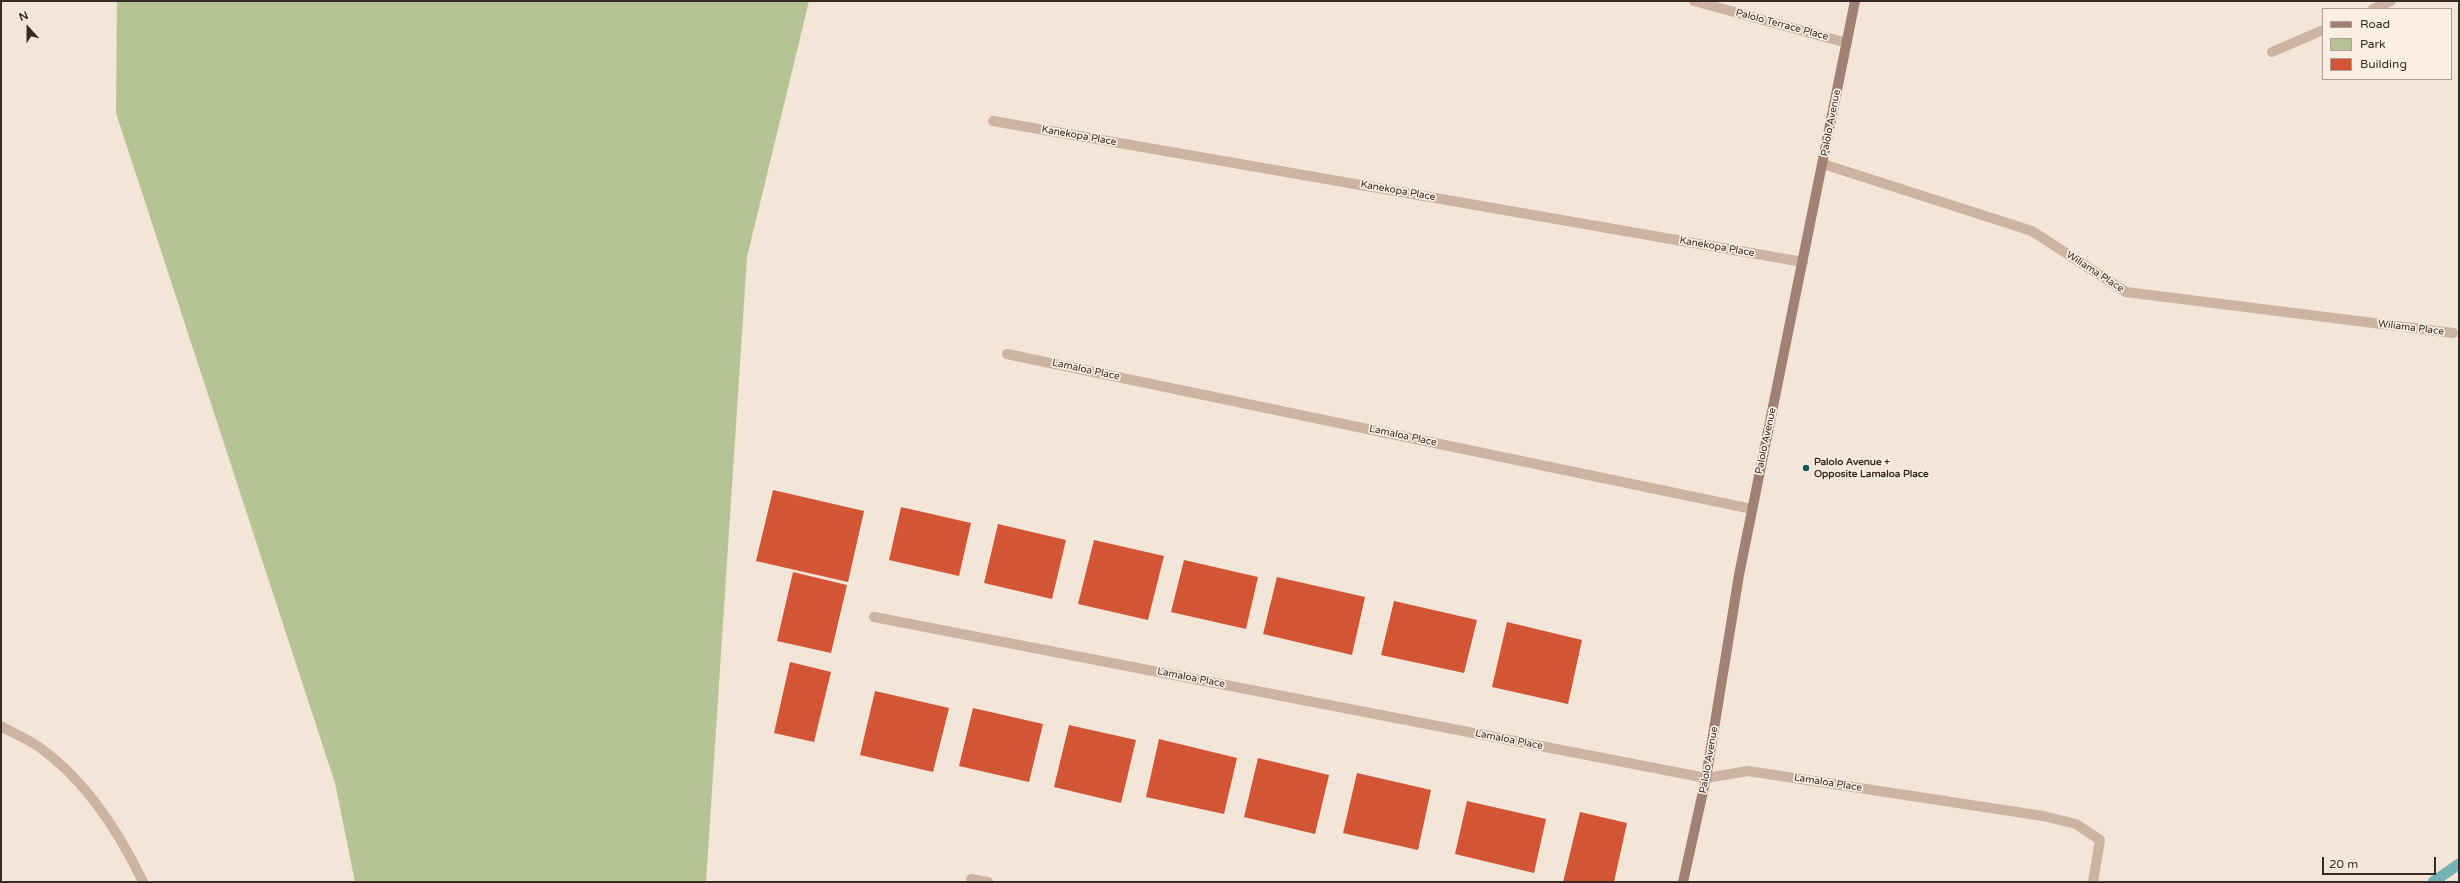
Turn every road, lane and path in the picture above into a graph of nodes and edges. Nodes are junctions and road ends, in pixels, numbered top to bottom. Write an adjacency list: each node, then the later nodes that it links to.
1 (1694, 1): 6 (street, Palolo Terrace Place)
2 (1855, 1): 6 (street, Palolo Avenue)
3 (2391, 1): 4 (street)
4 (2374, 8)
5 (2322, 30): 7 (street)
6 (1847, 43): 9 (street, Palolo Avenue)
7 (2272, 52)
8 (993, 121): 10 (street, Kanekopa Place)
9 (1823, 164): 10 (street, Palolo Avenue); 11 (street, Wiliama Place)
10 (1803, 262): 13 (street, Palolo Avenue)
11 (2453, 333)
12 (1007, 354): 13 (street, Lamaloa Place)
13 (1752, 509): 16 (street, Palolo Avenue)
14 (874, 617): 16 (street, Lamaloa Place)
15 (1, 726): 18 (street)
16 (1706, 778): 20 (street, Palolo Avenue); 21 (street, Lamaloa Place)
17 (971, 879): 19 (street)
18 (143, 882)
19 (988, 882)
20 (1683, 882)
21 (2093, 882)

